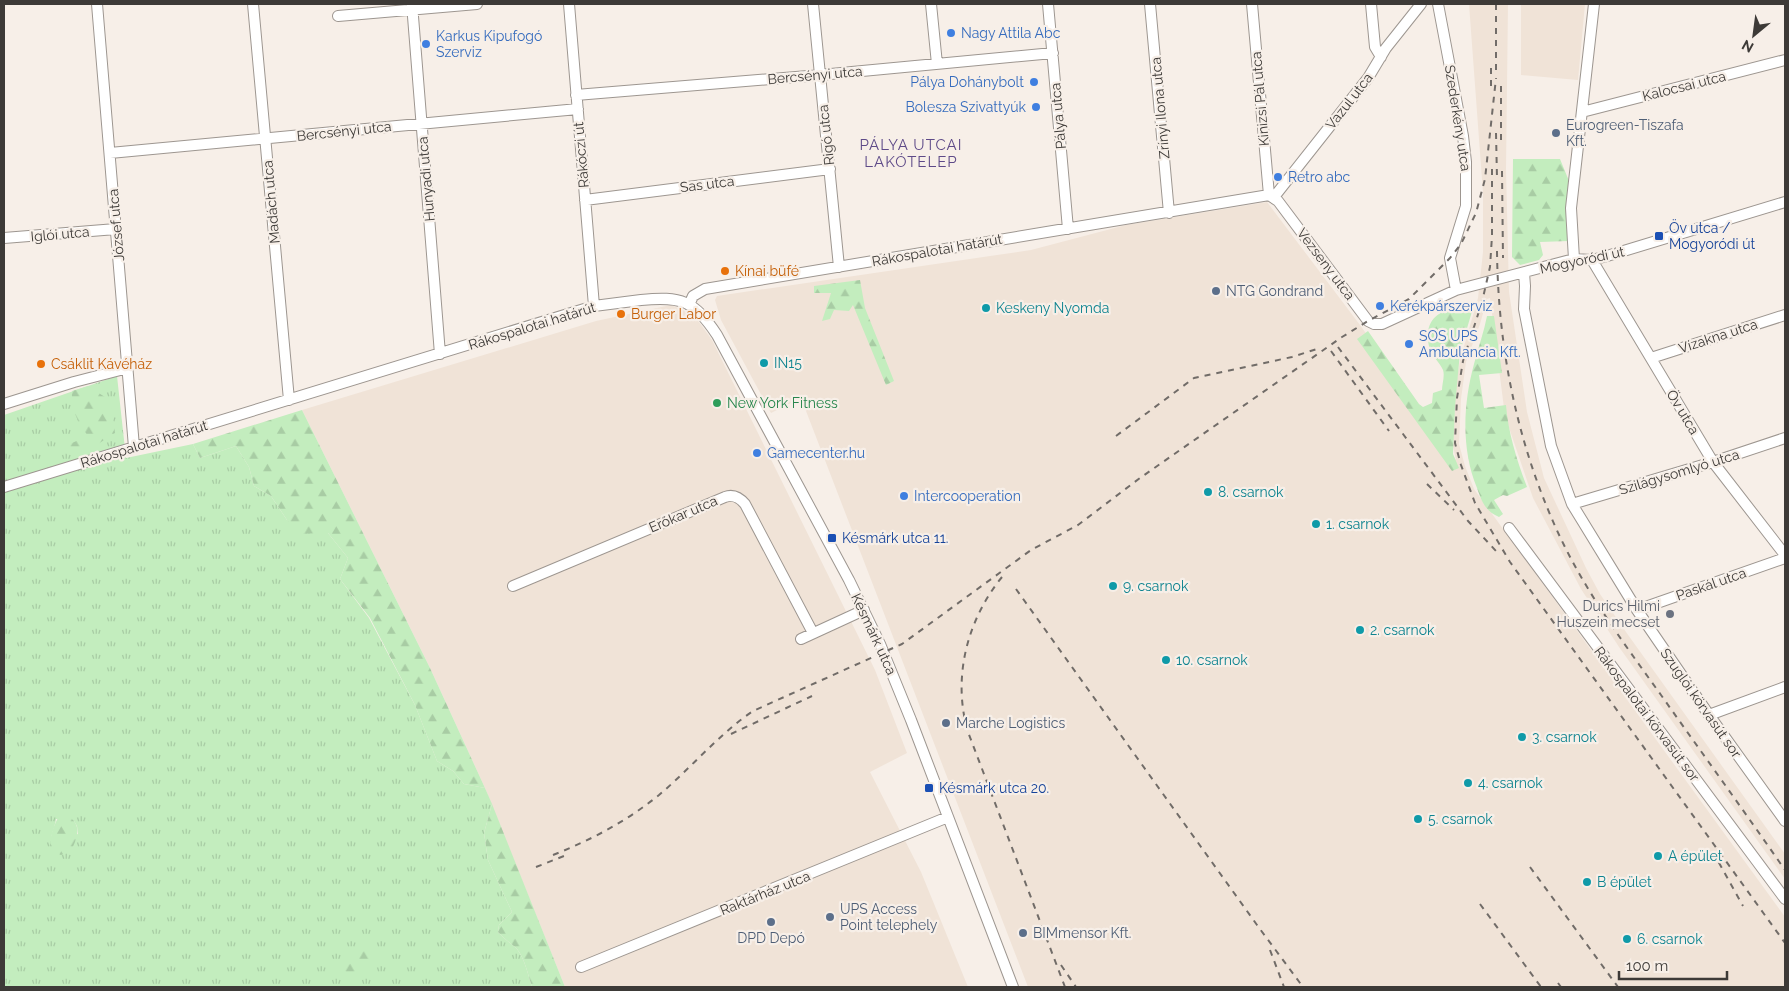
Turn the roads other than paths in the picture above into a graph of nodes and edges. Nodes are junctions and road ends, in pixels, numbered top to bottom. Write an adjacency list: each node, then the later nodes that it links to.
1 (97, 4): 26 (street, József utca)
2 (253, 4): 25 (street, Madách utca)
3 (477, 4): 14 (street)
4 (569, 4): 21 (street, Rákóczi út)
5 (813, 4): 20 (street, Rigó utca)
6 (931, 4): 19 (street)
7 (1048, 4): 16 (street, Pálya utca)
8 (1150, 4): 31 (street, Zrínyi Ilona utca)
9 (1252, 4): 28 (street, Kinizsi Pál utca)
10 (1371, 4): 17 (street)
11 (1421, 4): 17 (street, Vazul utca)
12 (1438, 4): 39 (street, Szederkény utca)
13 (1594, 4): 23 (street)
14 (412, 7): 15 (street); 24 (street, Hunyadi utca)
15 (338, 16)
16 (1053, 53): 19 (street, Bercsényi utca); 33 (street, Pálya utca)
17 (1380, 57): 28 (street, Vazul utca)
18 (1785, 60): 23 (street, Kalocsai utca)
19 (937, 64): 20 (street, Bercsényi utca)
20 (820, 75): 21 (street, Bercsényi utca); 27 (street, Rigó utca)
21 (576, 94): 22 (street, Rákóczi út)
22 (578, 109): 24 (street, Bercsényi utca); 29 (street, Rákóczi út)
23 (1582, 112): 35 (street)
24 (421, 123): 25 (street, Bercsényi utca); 44 (street, Hunyadi utca)
25 (266, 138): 26 (street, Bercsényi utca); 47 (street, Madách utca)
26 (110, 153): 32 (street, József utca)
27 (830, 169): 29 (street, Sas utca); 37 (street, Rigó utca)
28 (1271, 196): 31 (street, Rákospalotai határút); 43 (street, Vezseny utca)
29 (585, 200): 41 (street, Rákóczi út)
30 (1785, 202): 36 (street, Mogyoródi út)
31 (1169, 212): 33 (street, Rákospalotai határút)
32 (116, 229): 34 (street, Iglói utca); 46 (street, József utca)
33 (1068, 229): 37 (street, Rákospalotai határút)
34 (4, 238)
35 (1574, 259): 36 (street, Mogyoródi út); 38 (street, Mogyoródi út)
36 (1592, 260): 45 (street, Öv utca)
37 (839, 266): 40 (street, Rákospalotai határút)
38 (1524, 273): 39 (street, Mogyoródi út); 53 (street, Szuglói körvasút sor)
39 (1456, 290): 43 (street, Mogyoródi út)
40 (689, 305): 41 (street, Rákospalotai határút); 57 (street, Késmárk utca)
41 (594, 306): 44 (street, Rákospalotai határút)
42 (1785, 315): 45 (street, Vízakna utca)
43 (1382, 324)
44 (440, 354): 47 (street, Rákospalotai határút)
45 (1651, 358): 51 (street, Öv utca)
46 (128, 368): 48 (street); 50 (street, József utca)
47 (289, 400): 50 (street, Rákospalotai határút)
48 (4, 404)
49 (1785, 438): 51 (street, Szilágysomlyó utca)
50 (134, 447): 52 (street, Rákospalotai határút)
51 (1713, 462): 53 (street, Szilágysomlyó utca); 55 (street, Öv utca)
52 (4, 487)
53 (1572, 504): 58 (street, Szuglói körvasút sor)
54 (1509, 528): 65 (street, Rákospalotai körvasút sor)
55 (1785, 557): 58 (street, Paskál utca)
56 (513, 586): 59 (street, Erőkar utca)
57 (864, 610): 59 (street); 64 (street, Késmárk utca)
58 (1637, 610): 62 (street, Szuglói körvasút sor)
59 (813, 634): 60 (street)
60 (800, 639)
61 (1785, 687): 62 (street)
62 (1709, 715): 63 (street, Szuglói körvasút sor)
63 (1783, 815)
64 (948, 817): 66 (street, Raktárház utca); 67 (street, Késmárk utca)
65 (1785, 899)
66 (582, 968)
67 (1014, 987)

